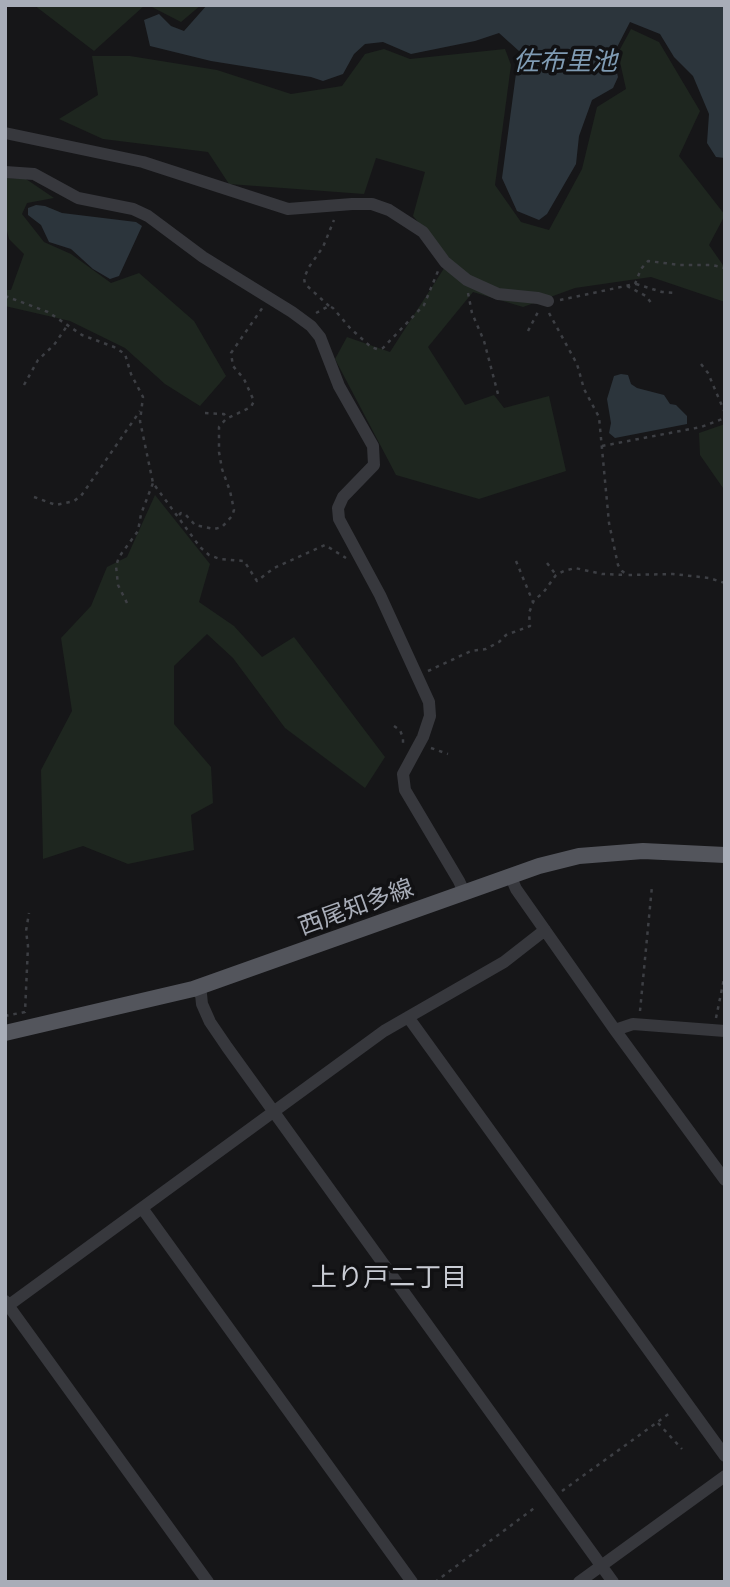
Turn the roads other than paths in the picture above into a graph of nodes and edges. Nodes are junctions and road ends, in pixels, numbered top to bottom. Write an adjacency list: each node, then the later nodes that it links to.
1 (5, 133): 3 (street)
2 (5, 172): 6 (street)
3 (547, 301)
4 (725, 855): 5 (main road, 西尾知多線)
5 (510, 875): 6 (main road, 西尾知多線); 7 (street)
6 (464, 892): 8 (main road, 西尾知多線)
7 (545, 930): 9 (street); 10 (street)
8 (193, 989): 12 (main road, 西尾知多線); 13 (street)
9 (408, 1017): 13 (street); 17 (street)
10 (615, 1030): 11 (street); 14 (street)
11 (719, 1031)
12 (5, 1033)
13 (274, 1111): 15 (street); 19 (street)
14 (725, 1180)
15 (142, 1208): 16 (street); 21 (street)
16 (6, 1305): 20 (street)
17 (725, 1456)
18 (725, 1476): 19 (street)
19 (602, 1566): 22 (street); 23 (street)
20 (208, 1582)
21 (412, 1582)
22 (579, 1582)
23 (613, 1582)

